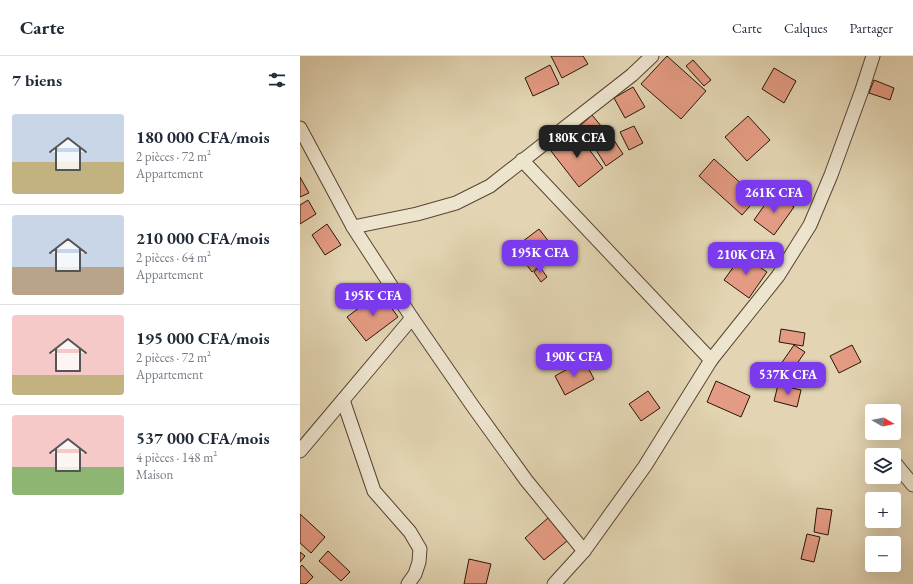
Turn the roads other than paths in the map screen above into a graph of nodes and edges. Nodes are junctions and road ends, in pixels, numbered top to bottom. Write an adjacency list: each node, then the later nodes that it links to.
1 (652, 56): 4 (street)
2 (873, 56): 7 (street)
3 (300, 128): 5 (street)
4 (522, 160): 5 (street); 7 (street)
5 (353, 227): 6 (street)
6 (412, 318): 8 (street); 12 (street)
7 (710, 360): 12 (street)
8 (343, 400): 9 (street); 13 (street)
9 (300, 451)
10 (901, 470): 11 (street)
11 (913, 485)
12 (584, 551): 14 (street)
13 (408, 584)
14 (554, 584)

